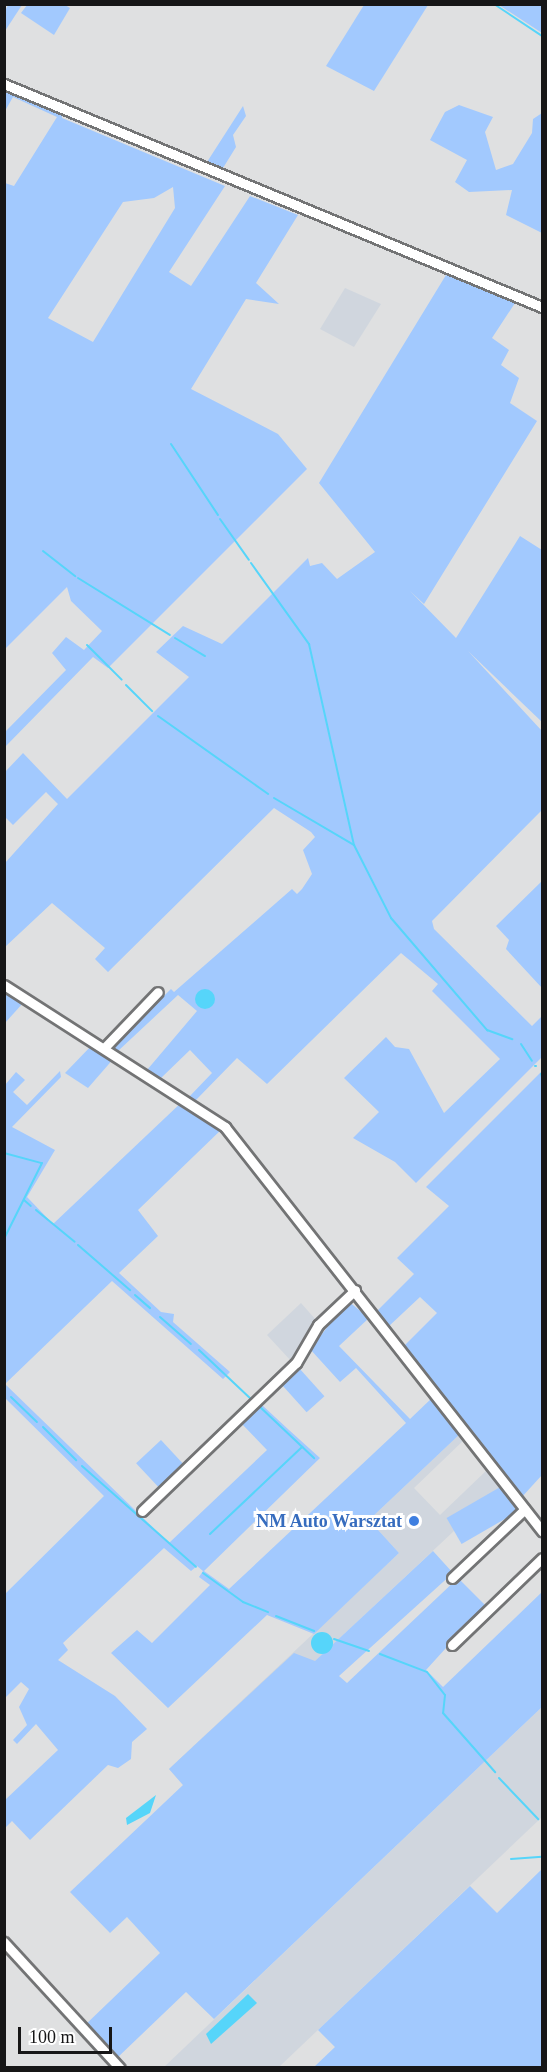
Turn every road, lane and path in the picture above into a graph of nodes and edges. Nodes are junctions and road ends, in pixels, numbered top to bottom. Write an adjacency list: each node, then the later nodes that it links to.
1 (4, 84): 2 (street)
2 (543, 308)
3 (4, 985): 5 (street)
4 (158, 992): 5 (street)
5 (105, 1047): 6 (street)
6 (355, 1290): 7 (street); 8 (street)
7 (525, 1509): 9 (street); 11 (street)
8 (142, 1511)
9 (543, 1531)
10 (543, 1558): 12 (street)
11 (452, 1578)
12 (452, 1645)
13 (5, 1944): 14 (street)
14 (120, 2067)

